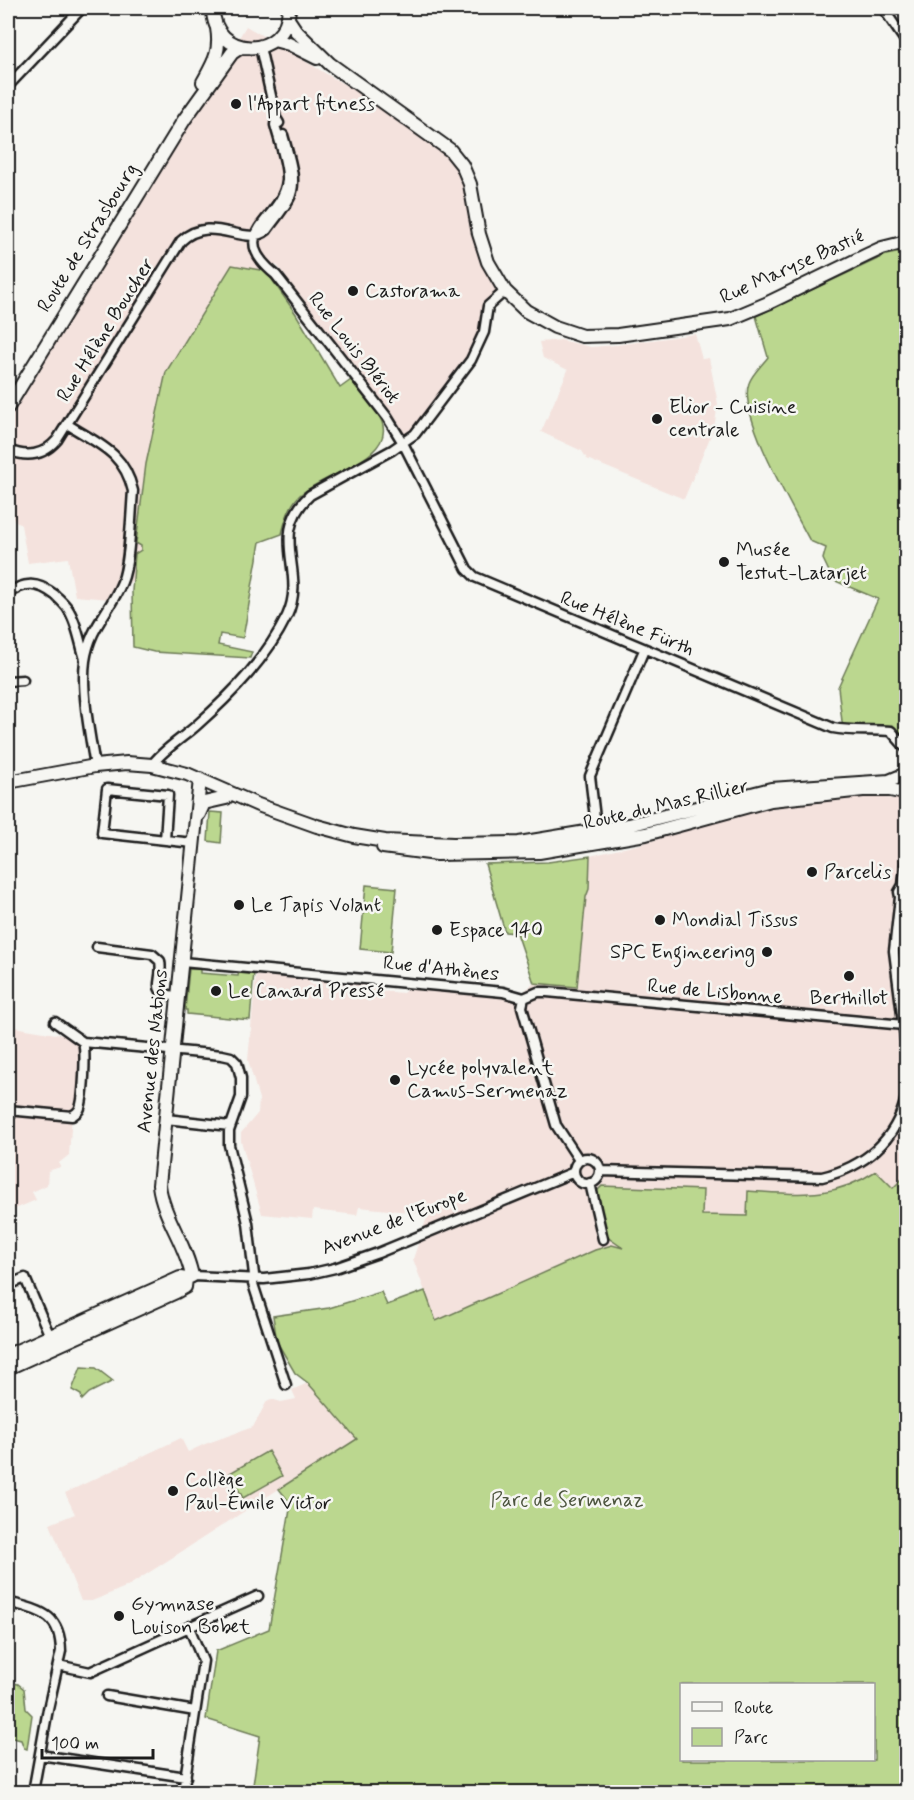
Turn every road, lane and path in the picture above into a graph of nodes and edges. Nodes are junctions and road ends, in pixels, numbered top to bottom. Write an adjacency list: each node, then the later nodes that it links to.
1 (82, 8): 11 (street)
2 (213, 8): 5 (main road, Route de Strasbourg)
3 (883, 8): 7 (street)
4 (289, 13): 6 (main road); 10 (main road, Rue Maryse Bastié)
5 (217, 27): 8 (main road); 12 (main road, Route de Strasbourg)
6 (274, 40): 9 (main road); 10 (main road, Rue Maryse Bastié)
7 (906, 42)
8 (241, 47): 9 (main road); 12 (main road, Route de Strasbourg)
9 (260, 47): 13 (street)
10 (330, 64): 18 (main road, Rue Maryse Bastié)
11 (8, 86)
12 (184, 120): 19 (main road, Route de Strasbourg)
13 (264, 228): 14 (street); 15 (street)
14 (237, 233): 15 (street, Rue Hélène Boucher); 17 (street, Rue Louis Blériot); 20 (street, Rue Hélène Boucher)
15 (255, 235): 17 (street)
16 (906, 242): 18 (main road, Rue Maryse Bastié)
17 (255, 249): 21 (street, Rue Louis Blériot)
18 (505, 291): 21 (street)
19 (8, 407)
20 (67, 424): 22 (street, Rue Hélène Boucher); 25 (street)
21 (403, 443): 24 (street, Rue Hélène Fürth); 30 (street)
22 (8, 450)
23 (8, 594): 25 (street)
24 (644, 650): 28 (street, Rue Hélène Fürth); 38 (street)
25 (85, 661): 29 (street)
26 (23, 680): 27 (street)
27 (8, 681)
28 (906, 748)
29 (94, 766): 30 (main road, Route du Mas Rillier); 33 (main road, Route du Mas Rillier)
30 (157, 766): 34 (main road, Route du Mas Rillier)
31 (8, 767): 33 (street)
32 (906, 776): 35 (main road); 38 (main road, Route du Mas Rillier)
33 (8, 782)
34 (199, 782): 36 (main road, Route du Mas Rillier); 37 (main road, Avenue des Nations); 38 (main road, Route du Mas Rillier)
35 (906, 794): 38 (main road, Route du Mas Rillier)
36 (226, 798): 37 (main road, Avenue des Nations); 38 (main road, Route du Mas Rillier)
37 (195, 823): 40 (main road, Avenue des Nations)
38 (598, 837)
39 (165, 840): 39 (street); 40 (street)
40 (193, 843): 45 (main road, Avenue des Nations)
41 (906, 859): 42 (street)
42 (904, 884): 43 (street)
43 (904, 901): 49 (street)
44 (97, 946): 46 (street)
45 (182, 962): 46 (main road, Avenue des Nations); 47 (street, Rue d'Athènes)
46 (178, 997): 52 (main road, Avenue des Nations)
47 (524, 998): 49 (street, Rue de Lisbonne); 57 (street, Rue d'Athènes)
48 (55, 1022): 50 (street)
49 (904, 1025): 51 (street)
50 (83, 1042): 52 (street); 54 (street)
51 (906, 1046)
52 (173, 1049): 55 (main road, Avenue des Nations); 56 (street)
53 (906, 1097): 58 (street)
54 (8, 1110)
55 (166, 1119): 56 (street); 62 (main road, Avenue des Nations)
56 (230, 1126): 63 (street)
57 (579, 1160): 58 (street); 59 (street)
58 (600, 1171): 60 (street)
59 (574, 1172): 60 (street); 63 (street, Avenue de l'Europe)
60 (590, 1183): 61 (street)
61 (603, 1239)
62 (189, 1278): 63 (street, Avenue de l'Europe); 65 (main road, Avenue de l'Europe)
63 (254, 1279): 68 (street)
64 (8, 1285): 65 (street)
65 (52, 1342): 66 (main road, Avenue de l'Europe); 67 (main road, Avenue de l'Europe)
66 (8, 1355)
67 (8, 1368)
68 (286, 1385)
69 (258, 1596): 71 (street)
70 (8, 1602): 72 (street)
71 (189, 1627): 72 (street); 74 (street)
72 (58, 1665): 75 (street)
73 (107, 1696): 74 (street)
74 (195, 1711): 76 (street)
75 (40, 1755): 76 (street); 77 (street)
76 (186, 1777): 78 (street)
77 (33, 1792)
78 (183, 1792)

